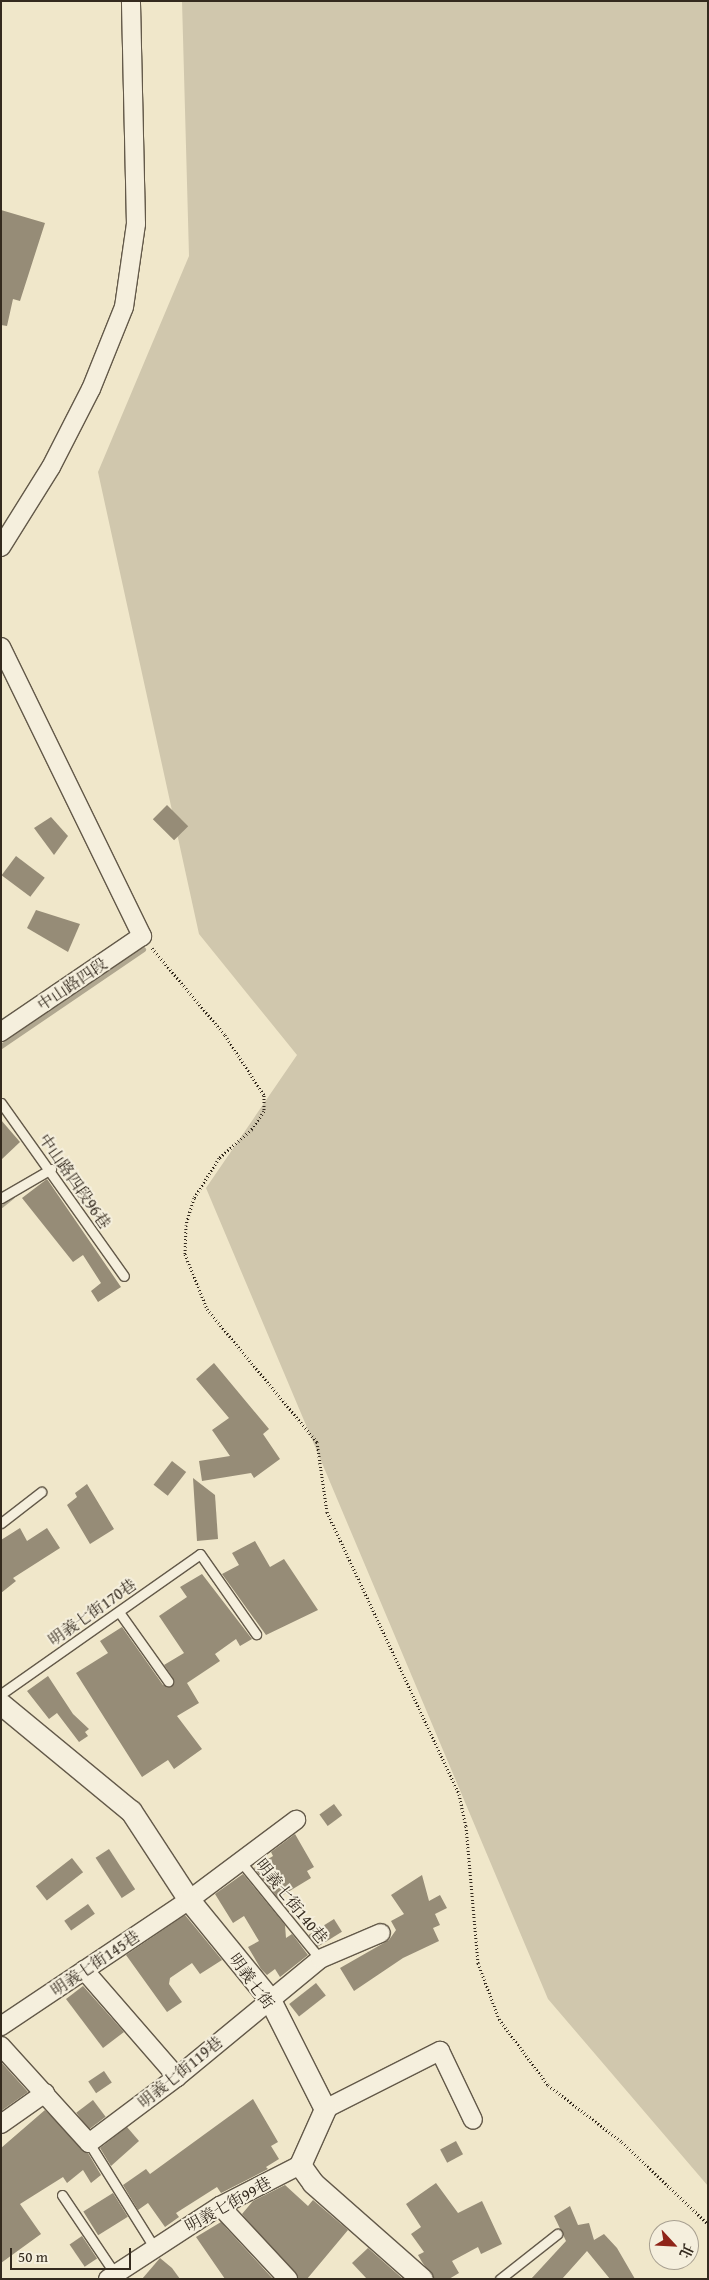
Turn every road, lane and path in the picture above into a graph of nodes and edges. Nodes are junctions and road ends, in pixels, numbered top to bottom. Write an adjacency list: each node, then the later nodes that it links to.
1 (131, 1): 2 (street)
2 (1, 547)
3 (1, 647): 4 (street)
4 (142, 936): 5 (street, 中山路四段); 35 (path)
5 (1, 1032)
6 (1, 1103): 7 (lane, 中山路四段96巷)
7 (51, 1169): 8 (lane); 9 (lane, 中山路四段96巷)
8 (1, 1198)
9 (124, 1276)
10 (41, 1492): 11 (lane)
11 (1, 1523)
12 (118, 1612): 13 (lane, 明義七街170巷); 14 (lane); 15 (lane, 明義七街170巷)
13 (256, 1634)
14 (168, 1681)
15 (1, 1694)
16 (1, 1704): 19 (street, 明義七街)
17 (296, 1820): 18 (street, 明義七街145巷)
18 (241, 1862): 19 (street, 明義七街145巷); 21 (lane, 明義七街140巷)
19 (189, 1900): 22 (street, 明義七街145巷); 23 (street, 明義七街)
20 (381, 1933): 21 (street, 明義七街119巷)
21 (320, 1959): 23 (street, 明義七街119巷)
22 (84, 1970): 24 (street, 明義七街145巷); 26 (street)
23 (268, 1998): 26 (street, 明義七街119巷); 28 (street, 明義七街)
24 (1, 2026)
25 (1, 2046): 27 (street)
26 (178, 2077): 31 (street, 明義七街119巷)
27 (45, 2094): 30 (street); 31 (street)
28 (325, 2109): 29 (street); 32 (street)
29 (474, 2120)
30 (1, 2124)
31 (89, 2143): 37 (lane)
32 (300, 2165): 34 (street, 明義七街99巷); 40 (street)
33 (62, 2195): 38 (lane)
34 (220, 2206): 37 (street, 明義七街99巷); 39 (street)
35 (708, 2224)
36 (557, 2234): 41 (lane)
37 (154, 2247): 38 (street, 明義七街99巷)
38 (112, 2276)
39 (288, 2279)
40 (422, 2279)
41 (500, 2279)

